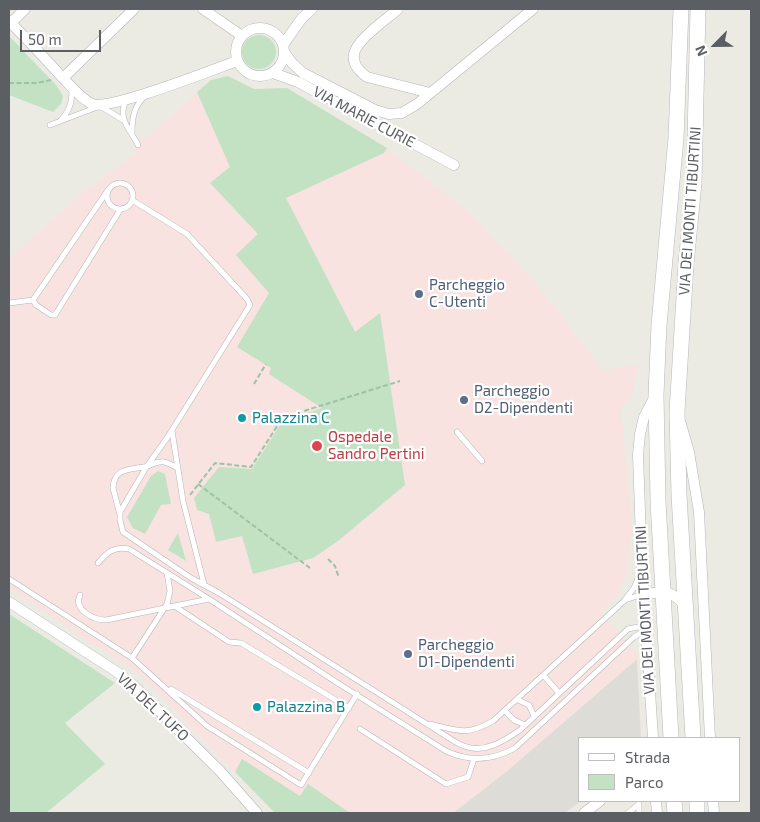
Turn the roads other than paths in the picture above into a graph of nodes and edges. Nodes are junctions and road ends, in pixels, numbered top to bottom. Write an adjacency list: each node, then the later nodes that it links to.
1 (25, 9): 9 (street)
2 (134, 9): 14 (street)
3 (203, 9): 10 (street)
4 (312, 9): 11 (street)
5 (398, 9): 17 (street)
6 (533, 9): 17 (street)
7 (680, 9): 31 (main road, VIA DEI MONTI TIBURTINI)
8 (698, 9): 32 (main road, VIA DEI MONTI TIBURTINI)
9 (10, 22): 14 (street)
10 (242, 36): 11 (street); 12 (street)
11 (283, 49): 13 (street); 17 (street)
12 (237, 61): 13 (street); 16 (street)
13 (273, 73): 25 (street, VIA MARIE CURIE)
14 (58, 79): 15 (street)
15 (71, 87): 19 (street); 21 (lane)
16 (149, 92): 18 (street); 23 (lane)
17 (430, 93)
18 (127, 99): 19 (street); 20 (lane)
19 (100, 106): 20 (lane); 21 (lane)
20 (123, 120): 23 (lane)
21 (59, 122): 22 (lane)
22 (50, 125)
23 (132, 134): 24 (lane)
24 (138, 145)
25 (454, 165)
26 (108, 190): 27 (lane); 28 (lane); 29 (lane)
27 (132, 200): 28 (lane); 33 (lane)
28 (120, 210): 29 (lane)
29 (33, 300): 30 (lane)
30 (9, 303)
31 (656, 395): 40 (street, VIA DEI MONTI TIBURTINI); 44 (main road, VIA DEI MONTI TIBURTINI)
32 (677, 412): 51 (main road, VIA DEI MONTI TIBURTINI); 69 (street, VIA DEI MONTI TIBURTINI)
33 (172, 430): 36 (lane); 37 (lane)
34 (457, 432): 35 (lane)
35 (482, 461)
36 (147, 466): 37 (lane); 38 (lane); 38 (lane)
37 (178, 468): 43 (lane)
38 (120, 516): 43 (lane)
39 (98, 563): 41 (lane)
40 (642, 568): 45 (street, VIA DEI MONTI TIBURTINI); 48 (lane)
41 (167, 573): 47 (lane); 52 (lane)
42 (9, 579): 54 (lane)
43 (204, 584): 63 (lane)
44 (662, 592): 45 (street); 51 (street); 67 (main road, VIA DEI MONTI TIBURTINI)
45 (644, 594): 48 (lane); 53 (street, VIA DEI MONTI TIBURTINI)
46 (80, 595): 52 (lane)
47 (209, 599): 50 (lane); 58 (lane)
48 (624, 601): 55 (lane)
49 (9, 602): 73 (street, VIA DEL TUFO)
50 (176, 606): 52 (lane); 60 (lane)
51 (686, 606): 68 (main road, VIA DEI MONTI TIBURTINI)
52 (165, 610): 54 (lane)
53 (646, 630): 57 (lane); 66 (street, VIA DEI MONTI TIBURTINI); 70 (lane)
54 (132, 658): 56 (lane)
55 (544, 676): 57 (lane); 59 (lane)
56 (162, 683): 71 (lane); 71 (lane)
57 (559, 693): 62 (lane)
58 (357, 694): 60 (lane); 70 (lane)
59 (518, 700): 61 (lane); 62 (lane)
60 (349, 708): 71 (lane)
61 (505, 711): 63 (lane); 64 (lane)
62 (534, 716): 64 (lane)
63 (425, 723): 64 (lane)
64 (525, 725)
65 (360, 729): 70 (lane)
66 (652, 737)
67 (671, 737)
68 (693, 737)
69 (710, 737)
70 (474, 759)
71 (309, 773)
72 (599, 802): 74 (street)
73 (257, 813)
74 (584, 813)
75 (628, 813): 76 (lane)
76 (639, 813)

